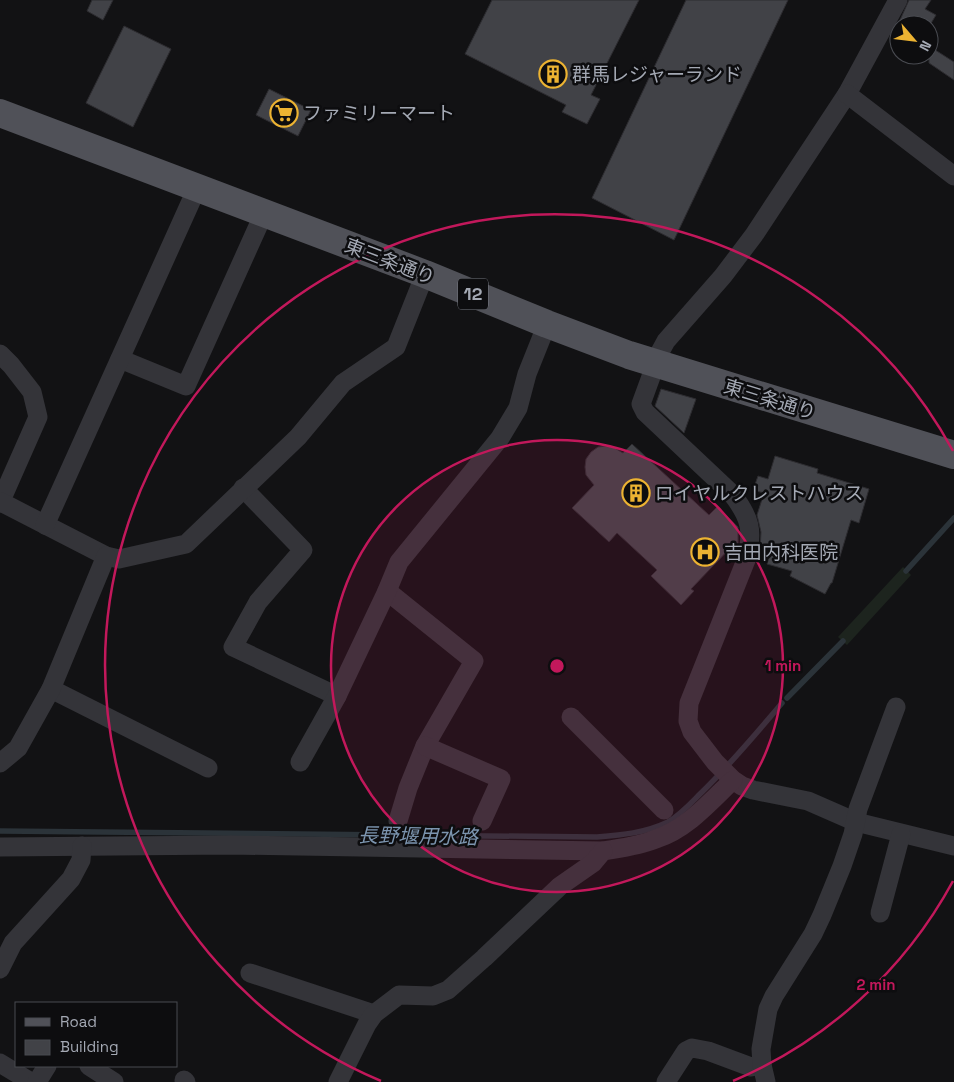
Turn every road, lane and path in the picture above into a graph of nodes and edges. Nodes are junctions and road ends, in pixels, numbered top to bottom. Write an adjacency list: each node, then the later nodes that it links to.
1 (898, 0): 2 (street)
2 (847, 94): 4 (street); 10 (street)
3 (0, 113): 5 (main road, 東三条通り / 12)
4 (954, 176)
5 (197, 188): 6 (main road, 東三条通り / 12); 9 (street)
6 (264, 213): 7 (main road, 東三条通り / 12); 9 (street)
7 (424, 274): 8 (main road, 東三条通り / 12); 13 (street)
8 (547, 324): 10 (main road, 東三条通り / 12); 17 (street)
9 (120, 359): 15 (street)
10 (656, 364): 12 (main road, 東三条通り / 12); 26 (street)
11 (4, 365): 14 (street)
12 (954, 455)
13 (243, 488): 16 (street); 19 (street)
14 (1, 502): 15 (street)
15 (45, 525): 16 (street)
16 (106, 556): 18 (street)
17 (388, 591): 19 (street); 22 (street)
18 (51, 689): 24 (street); 25 (street)
19 (337, 696): 23 (street)
20 (896, 707): 30 (street)
21 (571, 717): 27 (street)
22 (425, 746): 28 (street); 29 (street)
23 (300, 762)
24 (0, 763)
25 (208, 768)
26 (726, 772): 30 (street); 35 (street)
27 (664, 810)
28 (398, 821)
29 (482, 821)
30 (856, 822): 31 (street); 43 (street)
31 (901, 834): 33 (street); 36 (street)
32 (82, 846): 34 (street); 35 (street); 37 (street)
33 (954, 846)
34 (0, 847)
35 (603, 852): 39 (street)
36 (880, 913)
37 (0, 969)
38 (250, 973): 39 (street)
39 (374, 1014): 47 (street)
40 (0, 1063): 44 (street)
41 (46, 1067): 45 (street)
42 (91, 1067): 46 (street)
43 (764, 1074): 48 (street)
44 (31, 1082)
45 (36, 1082)
46 (114, 1082)
47 (338, 1082)
48 (666, 1082)

